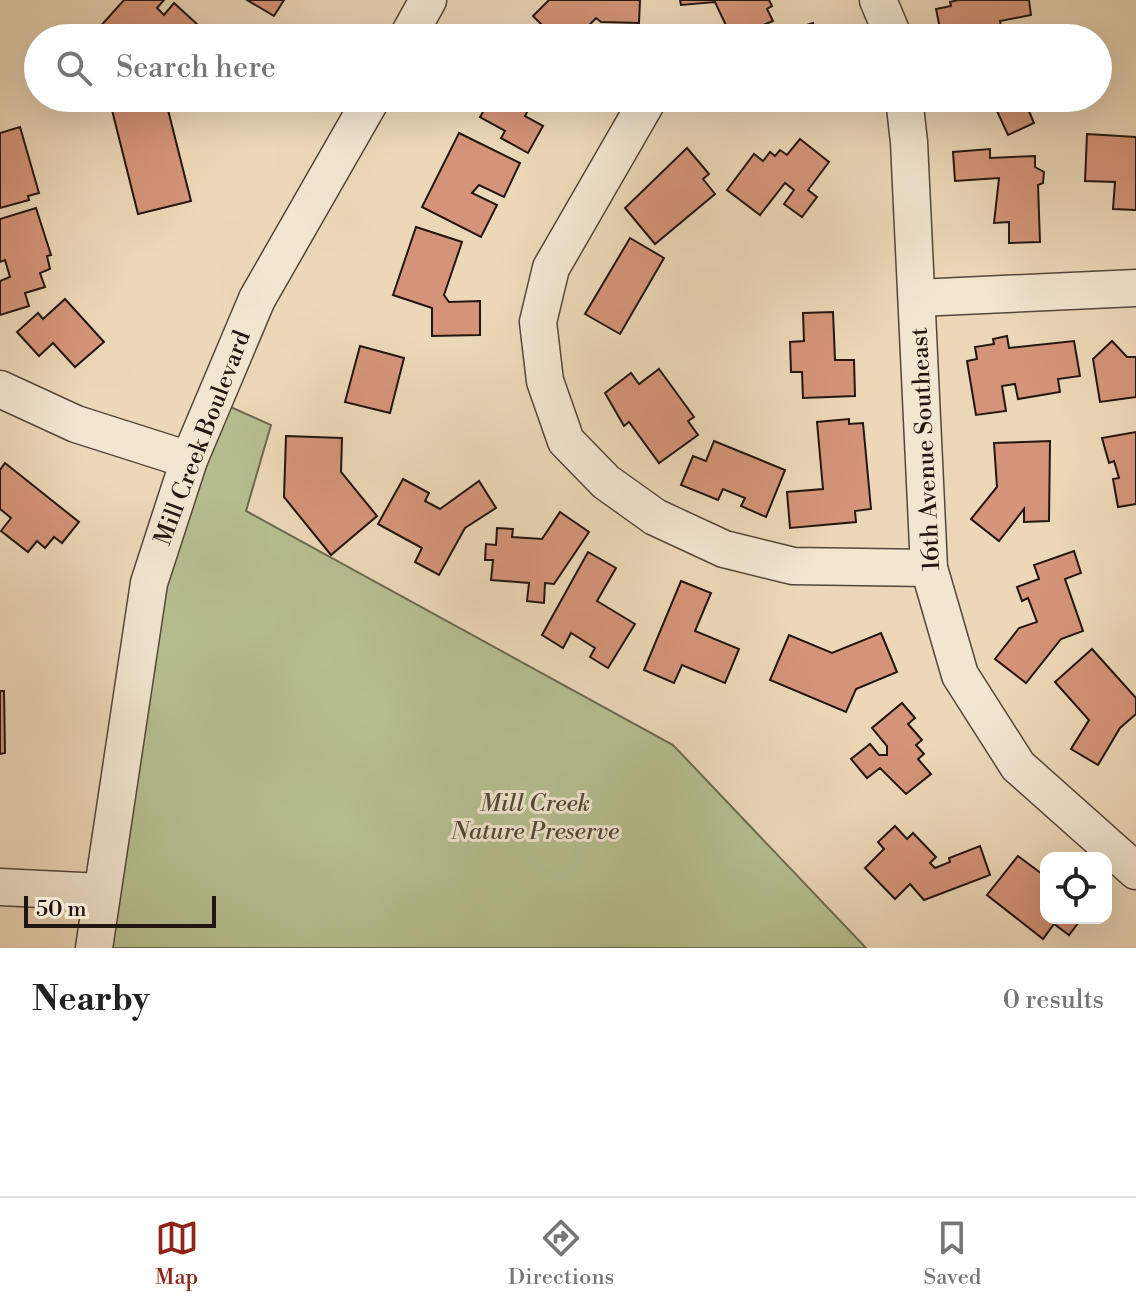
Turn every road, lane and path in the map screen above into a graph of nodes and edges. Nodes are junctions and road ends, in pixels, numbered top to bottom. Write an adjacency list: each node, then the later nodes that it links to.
1 (428, 0): 3 (street)
2 (878, 0): 4 (street)
3 (415, 24)
4 (888, 24)
5 (364, 112): 11 (street, Mill Creek Boulevard)
6 (641, 112): 12 (street)
7 (905, 112): 9 (street, 16th Avenue Southeast)
8 (1136, 288): 9 (street)
9 (917, 298): 12 (street, 16th Avenue Southeast)
10 (0, 389): 11 (street)
11 (189, 460): 15 (street, Mill Creek Boulevard)
12 (929, 568): 13 (street, 16th Avenue Southeast)
13 (1136, 871)
14 (0, 887): 15 (street)
15 (102, 892): 16 (street, Mill Creek Boulevard)
16 (94, 948)

